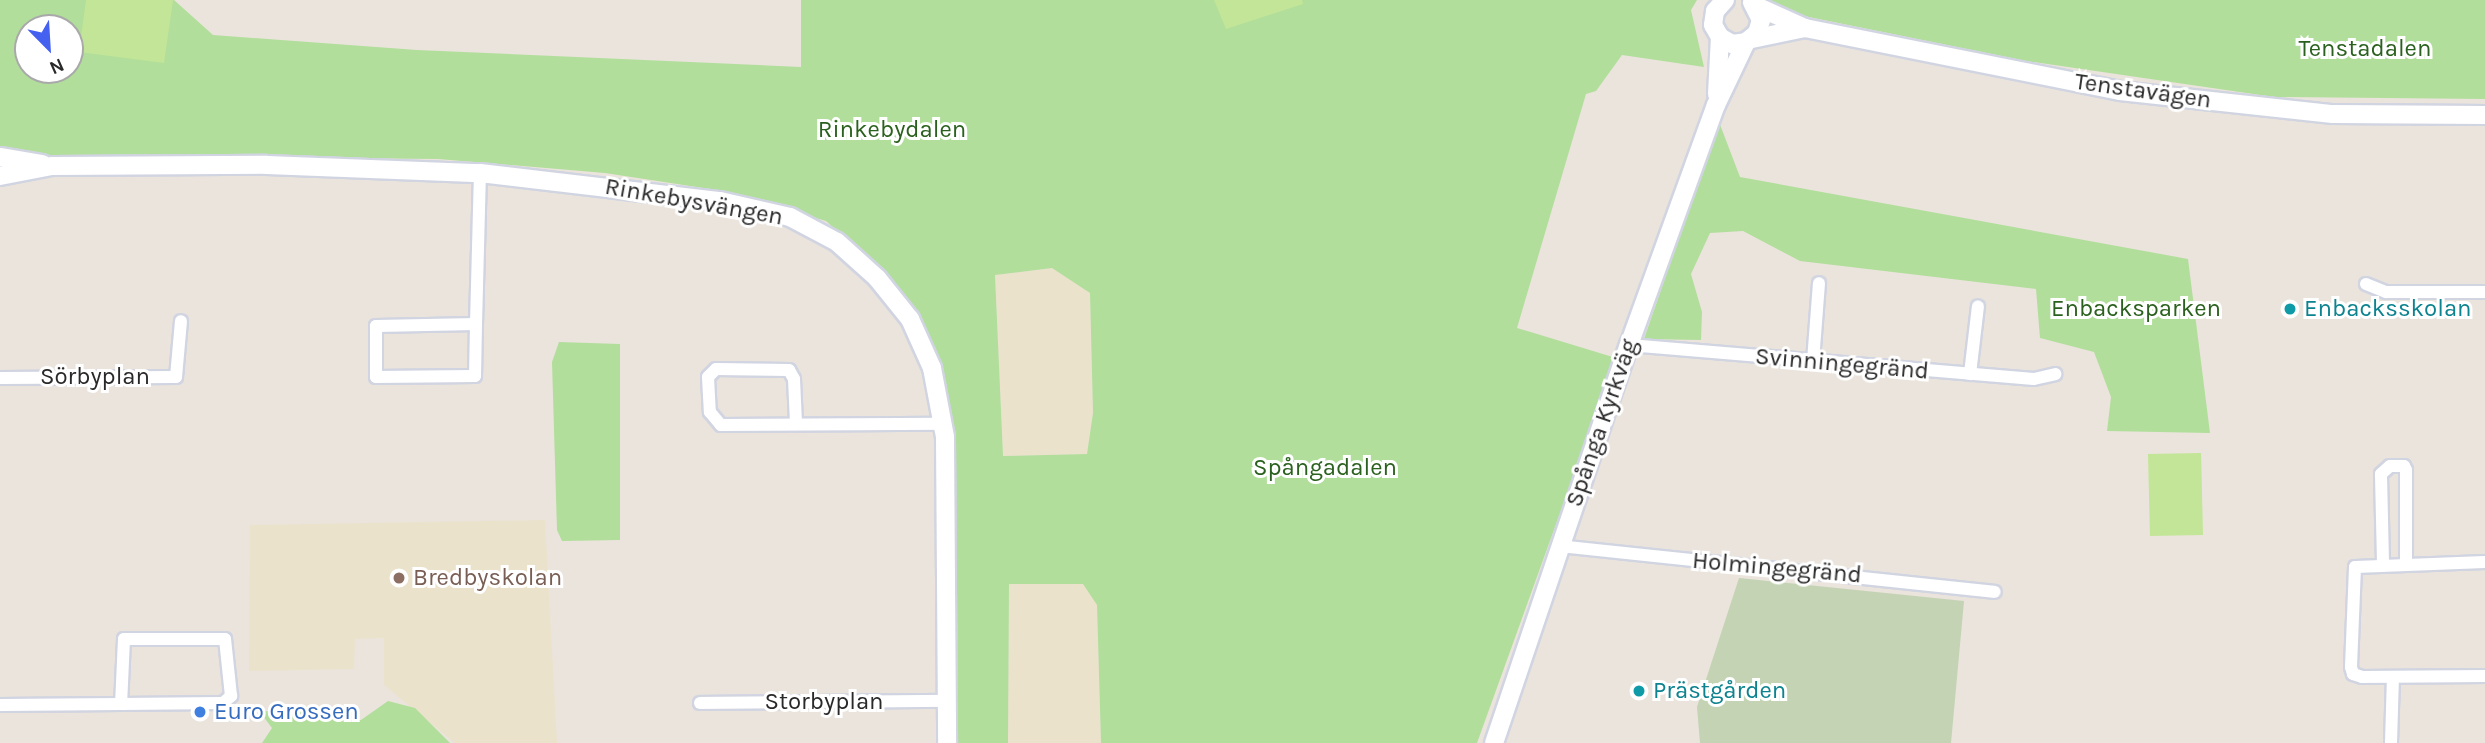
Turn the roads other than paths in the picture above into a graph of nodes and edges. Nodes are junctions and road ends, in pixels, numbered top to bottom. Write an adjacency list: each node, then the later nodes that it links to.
1 (1724, 0): 4 (street, Spånga Kyrkväg)
2 (1752, 2): 3 (street, Tenstavägen); 5 (street, Spånga Kyrkväg)
3 (1805, 28): 5 (street, Tenstavägen); 7 (street, Tenstavägen)
4 (1720, 37): 5 (street); 6 (street, Spånga Kyrkväg)
5 (1749, 40): 6 (street, Spånga Kyrkväg)
6 (1716, 105): 18 (street, Spånga Kyrkväg)
7 (2485, 115)
8 (0, 157): 9 (street, Rinkebysvängen)
9 (52, 166): 10 (street, Rinkebysvängen); 11 (street, Rinkebysvängen)
10 (480, 173): 17 (street); 24 (street, Rinkebysvängen)
11 (0, 176)
12 (1819, 283): 19 (street)
13 (2367, 284): 14 (street)
14 (2485, 292)
15 (1978, 306): 20 (street)
16 (181, 321): 22 (street, Sörbyplan)
17 (477, 324): 17 (street)
18 (1629, 345): 19 (street, Svinningegränd); 25 (street, Spånga Kyrkväg)
19 (1813, 361): 20 (street, Svinningegränd)
20 (1970, 374): 21 (street, Svinningegränd)
21 (2055, 374)
22 (0, 378)
23 (796, 423): 23 (street); 24 (street)
24 (944, 424): 32 (street, Rinkebysvängen)
25 (1559, 546): 29 (street, Holmingegränd); 37 (street, Spånga Kyrkväg)
26 (2485, 562): 28 (street)
27 (2383, 563): 28 (street); 28 (street); 31 (street)
28 (2406, 563)
29 (1996, 592)
30 (2485, 676): 31 (street)
31 (2393, 677): 38 (street)
32 (947, 701): 33 (street, Storbyplan); 36 (street, Rinkebysvängen)
33 (700, 703)
34 (121, 704): 34 (street); 35 (street)
35 (0, 705)
36 (947, 743)
37 (1494, 743)
38 (2391, 743)

